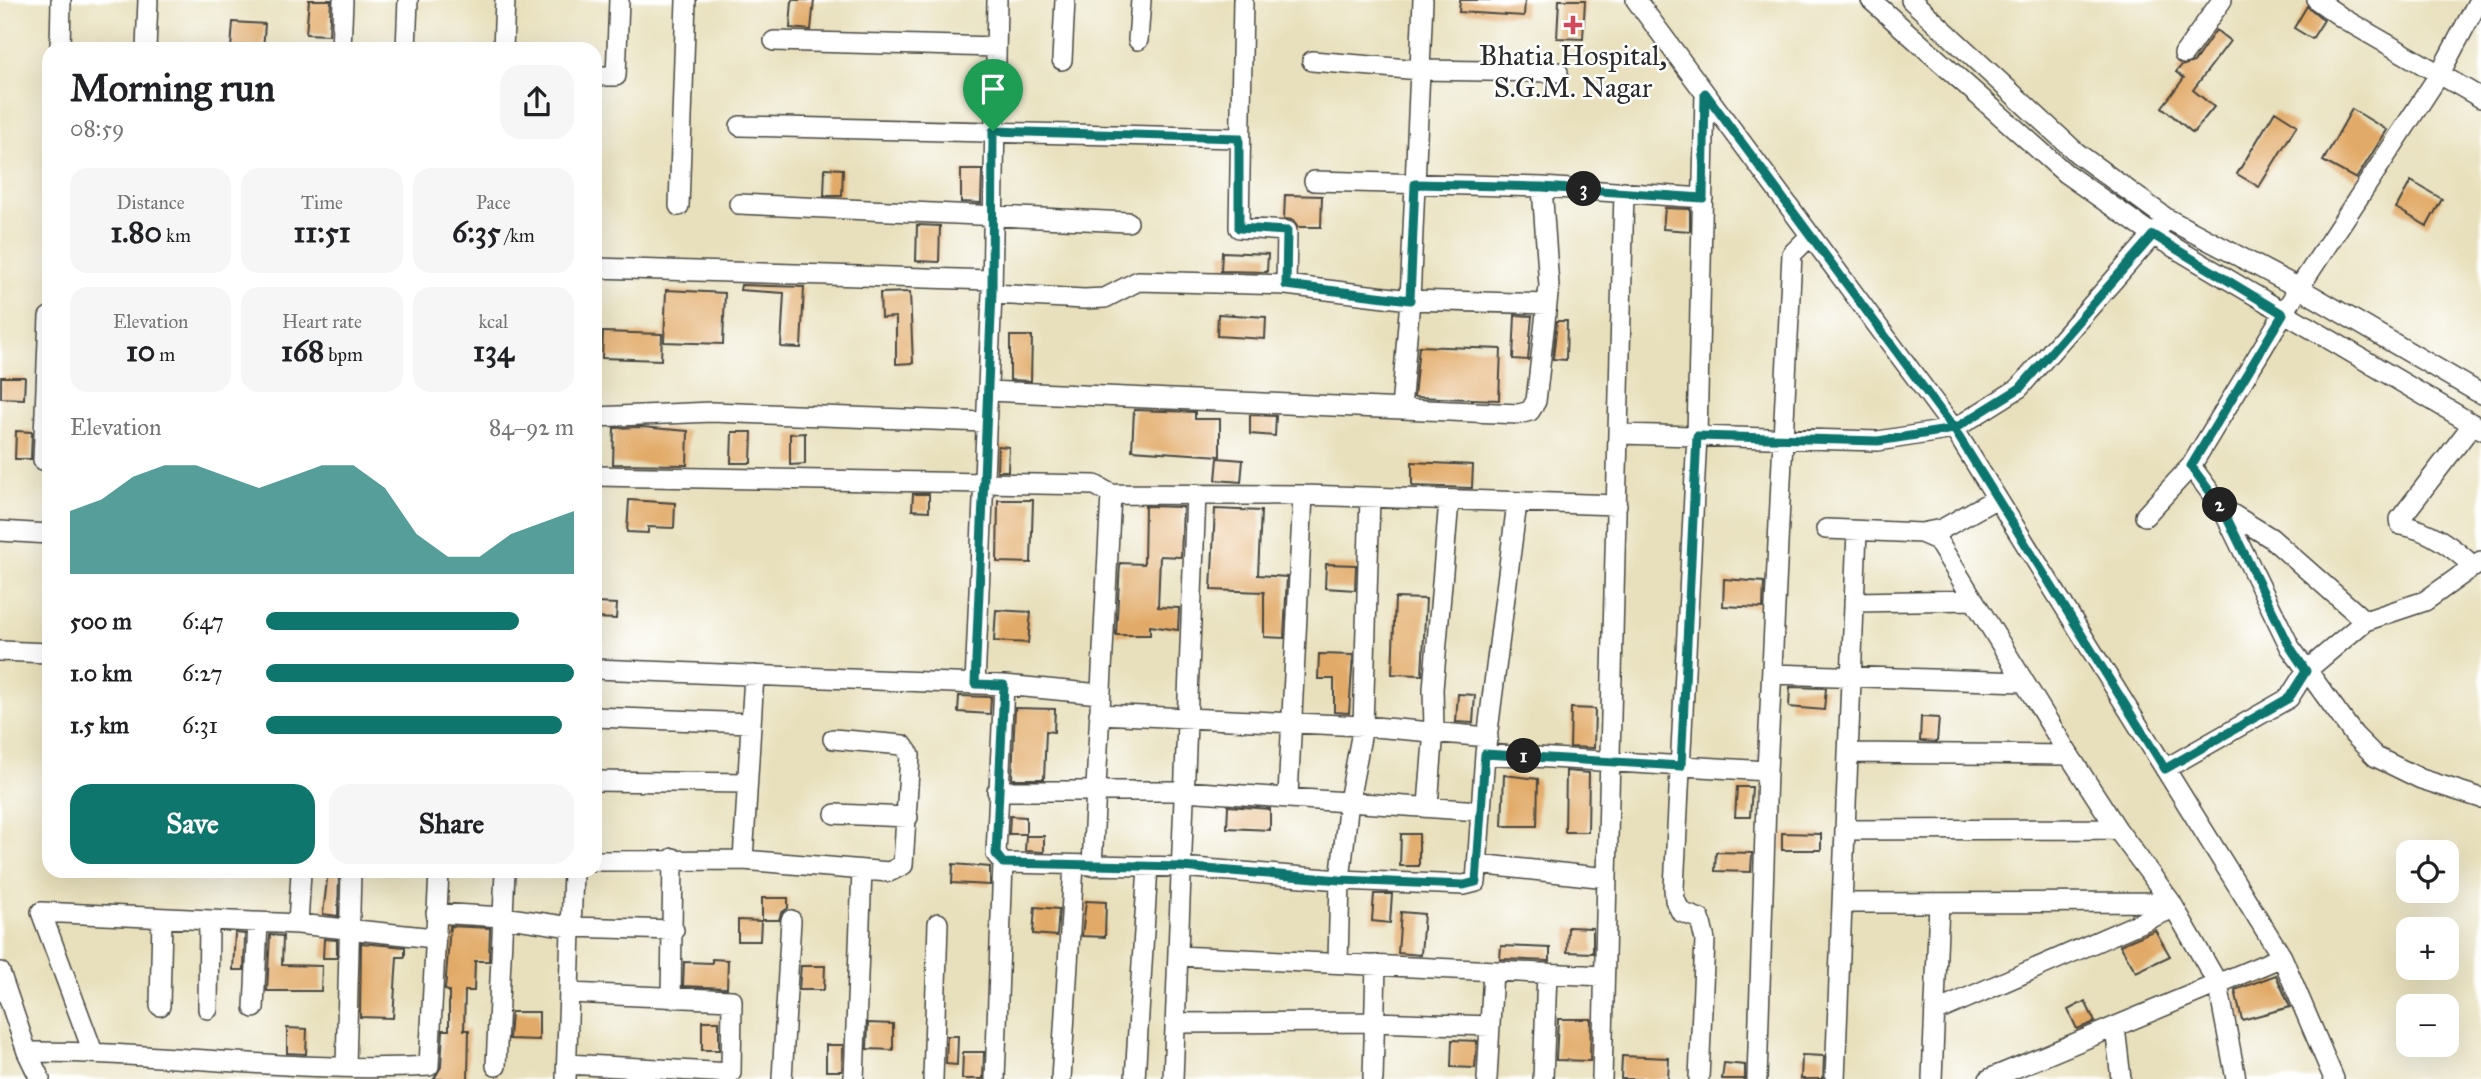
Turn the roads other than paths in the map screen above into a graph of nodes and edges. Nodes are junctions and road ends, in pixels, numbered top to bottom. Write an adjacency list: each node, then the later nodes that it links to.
1 (61, 0): 21 (street)
2 (148, 0): 22 (street)
3 (343, 0): 23 (street)
4 (408, 0): 24 (street)
5 (506, 0): 25 (street)
6 (619, 0): 33 (street)
7 (686, 0): 45 (street)
8 (997, 0): 26 (street)
9 (1065, 0): 28 (street)
10 (1140, 0): 19 (street)
11 (1243, 0): 38 (street)
12 (1423, 0): 30 (street)
13 (1636, 0): 34 (street)
14 (1871, 0): 50 (street)
15 (1911, 0): 47 (street)
16 (2222, 0): 27 (street)
17 (2317, 0): 32 (street)
18 (2479, 0): 32 (street)
19 (1138, 40)
20 (774, 41): 26 (street)
21 (60, 42)
22 (146, 42)
23 (341, 42)
24 (406, 42)
25 (503, 42)
26 (996, 47): 37 (street)
27 (2184, 54)
28 (1062, 60)
29 (1312, 61): 30 (street)
30 (1420, 69): 31 (street); 40 (street)
31 (1558, 72)
32 (2439, 75): 35 (street); 54 (street)
33 (602, 76)
34 (1705, 93): 43 (street); 49 (street)
35 (2481, 97)
36 (740, 126): 37 (street)
37 (993, 131): 38 (street); 46 (street)
38 (1239, 138): 52 (street)
39 (1314, 181): 40 (street)
40 (1415, 184): 41 (street); 55 (street)
41 (1542, 187): 42 (street); 56 (street)
42 (1624, 191): 43 (street); 65 (street)
43 (1703, 198): 66 (street)
44 (739, 204): 46 (street)
45 (679, 206)
46 (993, 215): 48 (street); 53 (street)
47 (2166, 218): 50 (street); 54 (street)
48 (1128, 222)
49 (1811, 235): 64 (street); 67 (street)
50 (2153, 235): 57 (street); 64 (street)
51 (602, 268): 53 (street)
52 (1286, 285): 53 (street); 55 (street)
53 (991, 287): 58 (street)
54 (2299, 288): 57 (street); 59 (street)
55 (1410, 300): 56 (street); 60 (street)
56 (1546, 304): 60 (street)
57 (2283, 314): 63 (street); 68 (street)
58 (988, 391): 60 (street); 62 (street)
59 (2481, 394)
60 (1401, 409)
61 (602, 417): 62 (street)
62 (986, 422): 70 (street)
63 (2477, 426): 86 (street)
64 (1954, 429): 67 (street); 75 (street)
65 (1619, 434): 66 (street); 78 (street)
66 (1697, 436): 67 (street); 113 (street)
67 (1781, 440): 94 (street)
68 (2191, 466): 79 (street); 80 (street)
69 (602, 475): 70 (street)
70 (982, 481): 71 (street); 98 (street)
71 (1111, 494): 72 (street); 100 (street)
72 (1196, 494): 73 (street); 102 (street)
73 (1304, 495): 74 (street); 104 (street)
74 (1370, 497): 76 (street); 106 (street)
75 (1997, 498): 85 (street); 114 (street)
76 (1449, 501): 77 (street); 107 (street)
77 (1517, 503): 78 (street); 109 (street)
78 (1617, 505): 112 (street)
79 (2222, 508): 89 (street); 93 (street)
80 (2146, 516)
81 (1825, 529): 83 (street)
82 (0, 530): 84 (street)
83 (1857, 531): 85 (street); 88 (street)
84 (42, 533)
85 (1921, 533): 87 (street)
86 (2477, 564): 89 (street)
87 (1974, 600): 88 (street); 97 (street)
88 (1854, 602): 96 (street)
89 (2365, 621): 93 (street)
90 (0, 651): 91 (street)
91 (42, 653)
92 (602, 669): 95 (street)
93 (2306, 671): 114 (street); 122 (street)
94 (1772, 674): 96 (street); 115 (street)
95 (754, 675): 98 (street); 105 (street)
96 (1851, 678): 97 (street); 110 (street)
97 (2024, 682): 111 (street)
98 (975, 684): 99 (street)
99 (1004, 685): 100 (street); 118 (street)
100 (1100, 694): 101 (street)
101 (1099, 715): 102 (street); 119 (street)
102 (1187, 716): 104 (street); 120 (street)
103 (602, 717): 105 (street)
104 (1293, 722): 106 (street); 121 (street)
105 (750, 723): 117 (street)
106 (1363, 726): 107 (street); 123 (street)
107 (1434, 730): 109 (street); 124 (street)
108 (833, 739): 127 (street)
109 (1487, 745): 112 (street); 125 (street)
110 (1848, 753): 111 (street); 129 (street)
111 (2069, 755): 128 (street)
112 (1610, 762): 113 (street); 144 (street)
113 (1681, 766): 115 (street); 201 (street)
114 (2165, 769): 162 (street)
115 (1767, 771): 202 (street)
116 (602, 781): 117 (street)
117 (747, 783): 131 (street)
118 (997, 790): 119 (street); 133 (street)
119 (1096, 790): 120 (street); 135 (street)
120 (1184, 791): 121 (street); 137 (street)
121 (1288, 796): 123 (street)
122 (2481, 798)
123 (1349, 802): 124 (street); 145 (street)
124 (1428, 805): 125 (street)
125 (1480, 811): 134 (street)
126 (835, 814): 127 (street)
127 (908, 817): 138 (street)
128 (2117, 828): 129 (street); 148 (street)
129 (1845, 830): 147 (street)
130 (673, 858): 131 (street); 132 (street); 158 (street)
131 (743, 860): 138 (street)
132 (602, 861)
133 (1003, 863): 135 (street); 192 (street)
134 (1478, 864): 144 (street); 145 (street)
135 (1083, 866): 136 (street); 193 (street)
136 (1148, 866): 137 (street); 194 (street)
137 (1181, 867): 145 (street); 161 (street)
138 (863, 870): 190 (street)
139 (301, 878): 156 (street)
140 (351, 878): 159 (street)
141 (439, 878): 149 (street)
142 (505, 878): 150 (street)
143 (573, 878): 157 (street)
144 (1607, 878): 168 (street)
145 (1340, 880): 163 (street)
146 (1939, 903): 147 (street); 148 (street); 176 (street)
147 (1842, 904): 203 (street)
148 (2172, 905): 169 (street); 176 (street)
149 (436, 913): 150 (street); 160 (street)
150 (503, 917): 157 (street); 183 (street)
151 (162, 919): 153 (street); 173 (street); 182 (street)
152 (791, 920): 189 (street)
153 (209, 921): 154 (street); 175 (street)
154 (258, 923): 156 (street); 174 (street)
155 (938, 923): 191 (street)
156 (298, 925): 159 (street)
157 (572, 927): 158 (street); 170 (street)
158 (674, 930): 171 (street)
159 (350, 932): 160 (street); 184 (street)
160 (434, 938): 186 (street)
161 (1178, 956): 163 (street); 178 (street)
162 (2282, 957): 169 (street); 208 (street)
163 (1338, 962): 164 (street)
164 (1376, 965): 165 (street); 177 (street)
165 (1493, 971): 167 (street); 179 (street)
166 (0, 972): 172 (street)
167 (1547, 973): 168 (street); 199 (street)
168 (1604, 976): 200 (street)
169 (2218, 984): 180 (street); 207 (street)
170 (569, 993): 171 (street); 185 (street)
171 (671, 998): 187 (street)
172 (7, 1006): 181 (street)
173 (160, 1006)
174 (254, 1008)
175 (208, 1009)
176 (1935, 1012): 204 (street)
177 (1375, 1022): 178 (street); 179 (street); 197 (street)
178 (1175, 1023): 195 (street)
179 (1490, 1026): 198 (street)
180 (2115, 1027): 205 (street); 206 (street)
181 (27, 1052): 182 (street); 188 (street)
182 (93, 1052): 184 (street)
183 (496, 1066)
184 (346, 1067): 186 (street)
185 (566, 1072): 187 (street)
186 (384, 1074)
187 (679, 1074)
188 (40, 1079)
189 (782, 1079)
190 (854, 1079)
191 (933, 1079)
192 (995, 1079)
193 (1061, 1079)
194 (1135, 1079)
195 (1173, 1079): 196 (street)
196 (1187, 1079)
197 (1373, 1079)
198 (1487, 1079)
199 (1544, 1079)
200 (1602, 1079)
201 (1699, 1079)
202 (1757, 1079)
203 (1835, 1079)
204 (1932, 1079)
205 (1989, 1079)
206 (2121, 1079)
207 (2236, 1079)
208 (2334, 1079)

